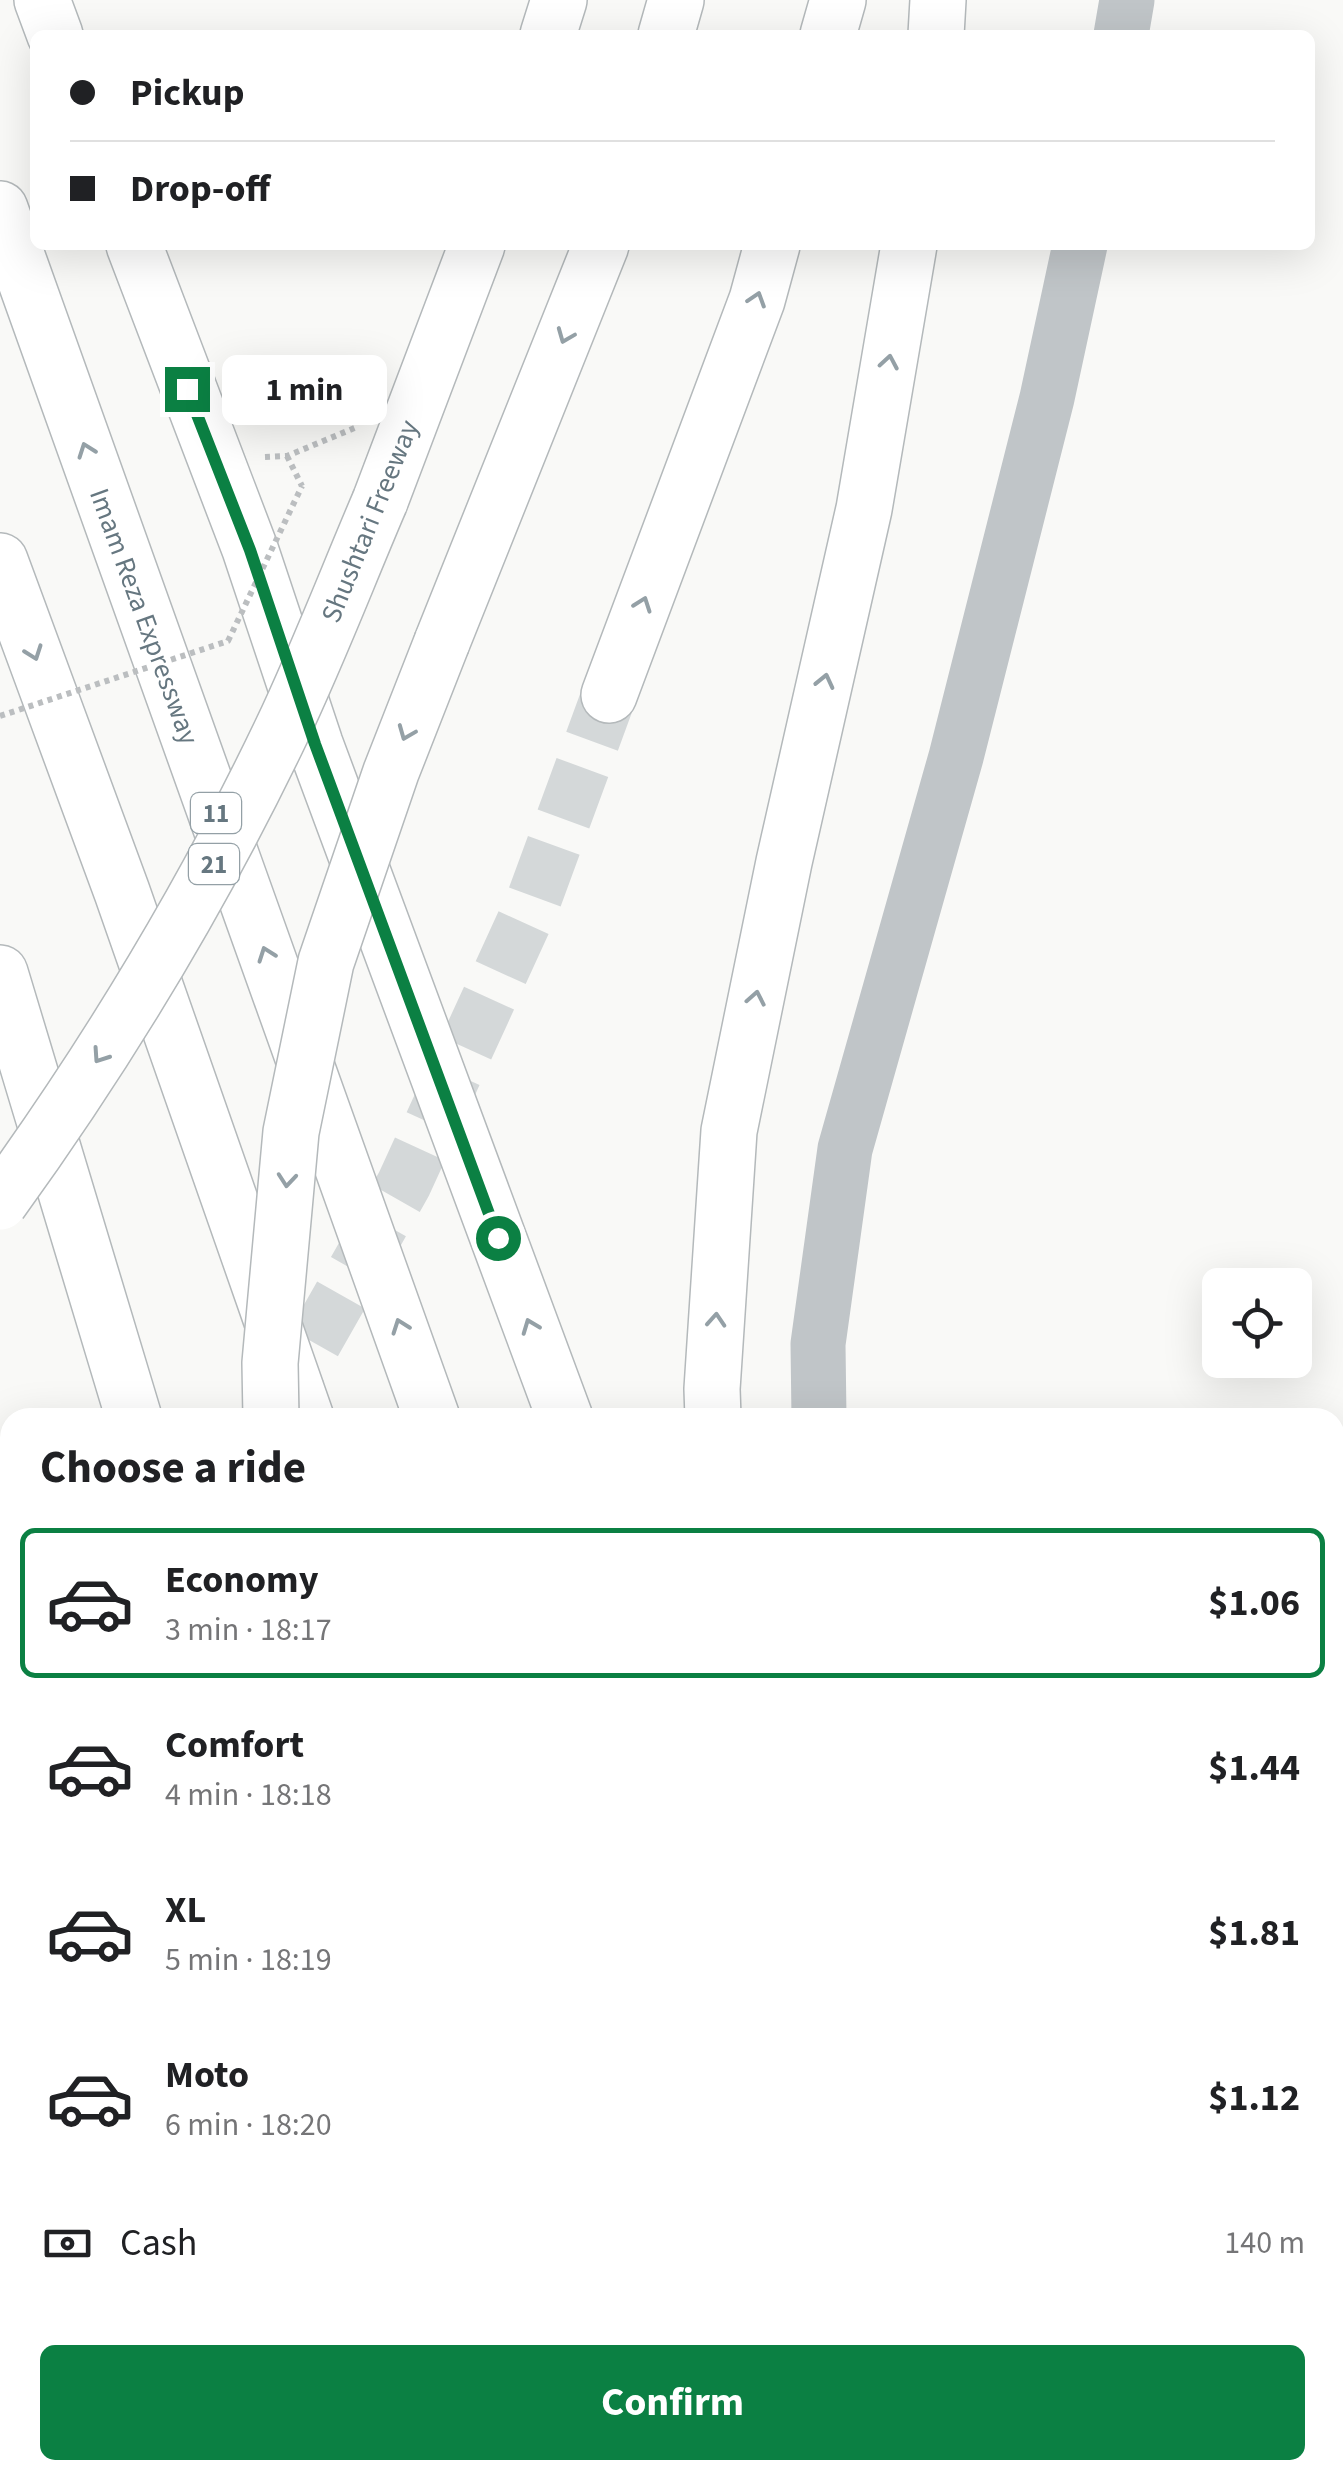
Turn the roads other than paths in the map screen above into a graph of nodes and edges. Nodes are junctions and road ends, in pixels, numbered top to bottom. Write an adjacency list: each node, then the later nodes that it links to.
1 (42, 0): 7 (highway)
2 (559, 0): 8 (highway)
3 (676, 0): 9 (highway)
4 (838, 0): 10 (highway)
5 (938, 0): 11 (highway)
6 (1126, 0): 12 (street)
7 (53, 30)
8 (550, 30)
9 (667, 30)
10 (829, 30)
11 (936, 30)
12 (1122, 30)
13 (0, 210): 27 (highway, Imam Reza Expressway / 11, one-way to 13)
14 (136, 250): 28 (highway, one-way to 14)
15 (475, 250): 23 (highway, Shushtari Freeway / 21, one-way to 23, bridge)
16 (599, 250): 25 (highway, one-way to 25, bridge)
17 (771, 250): 21 (highway, one-way to 17)
18 (908, 250): 29 (highway, one-way to 18)
19 (1079, 250): 30 (street)
20 (0, 561): 26 (highway, one-way to 26)
21 (609, 695)
22 (0, 973): 24 (highway)
23 (0, 1202)
24 (131, 1408)
25 (270, 1408)
26 (303, 1408)
27 (428, 1408)
28 (561, 1408)
29 (713, 1408)
30 (819, 1408)

